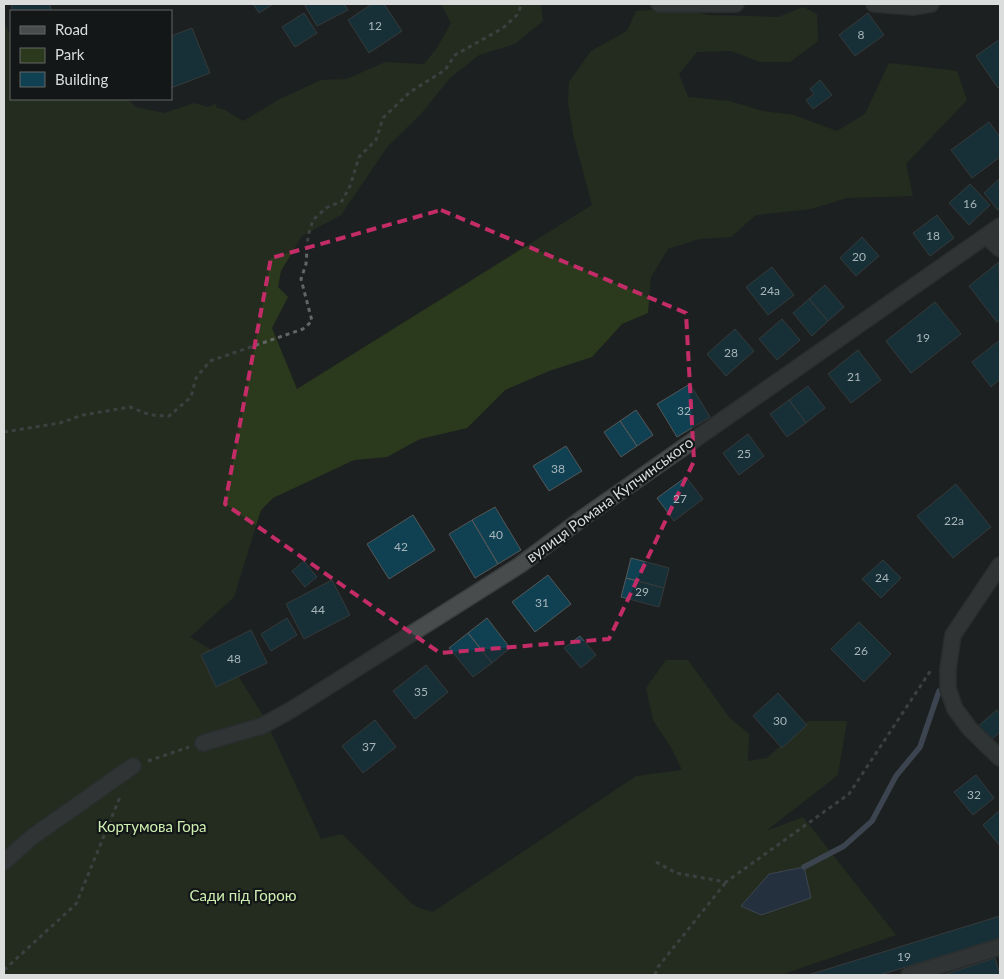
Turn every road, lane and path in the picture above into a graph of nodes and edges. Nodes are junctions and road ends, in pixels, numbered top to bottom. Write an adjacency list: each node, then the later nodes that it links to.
1 (522, 4): 9 (path)
2 (659, 4): 3 (street)
3 (736, 4)
4 (874, 4): 5 (street)
5 (931, 4)
6 (1000, 226): 7 (street, вулиця Романа Купчинського)
7 (986, 236): 8 (street); 12 (street, вулиця Романа Купчинського)
8 (1000, 249)
9 (4, 432)
10 (1000, 565): 13 (street)
11 (932, 667): 18 (path)
12 (203, 743): 14 (path)
13 (1000, 758)
14 (133, 766): 16 (street)
15 (122, 794): 20 (path)
16 (4, 862)
17 (656, 862): 18 (path)
18 (726, 882): 21 (path)
19 (1000, 947): 22 (street)
20 (4, 970)
21 (655, 975)
22 (909, 975)

